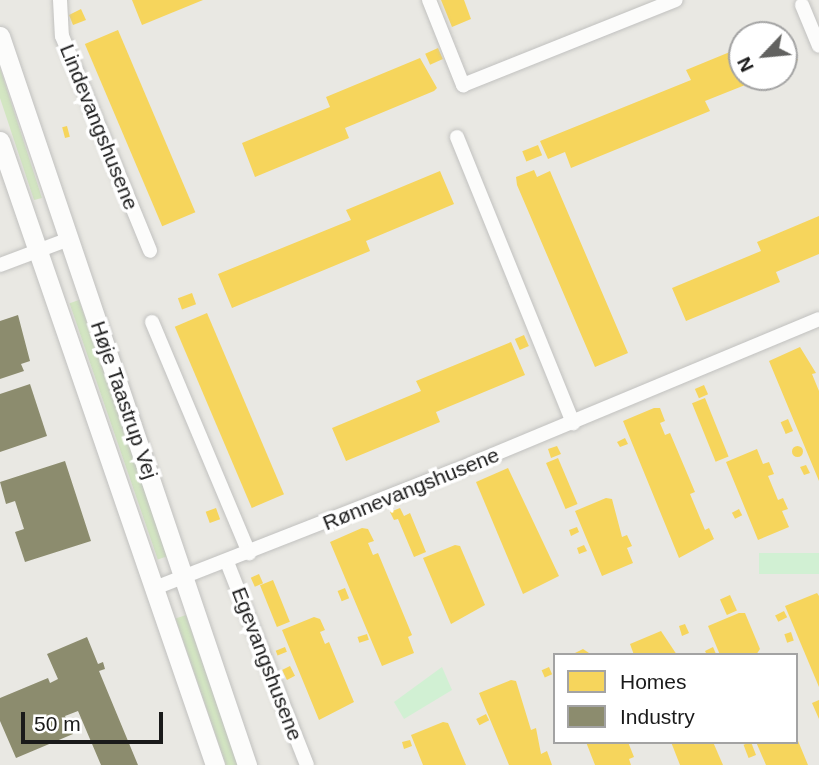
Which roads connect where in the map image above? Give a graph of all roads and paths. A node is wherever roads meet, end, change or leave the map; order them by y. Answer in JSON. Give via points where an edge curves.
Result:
{"nodes":[{"id":1,"x":61,"y":0,"type":"edge"},
{"id":2,"x":429,"y":0,"type":"edge"},
{"id":3,"x":676,"y":0,"type":"edge"},
{"id":4,"x":802,"y":5,"type":"dead end"},
{"id":5,"x":0,"y":36,"type":"edge"},
{"id":6,"x":819,"y":46,"type":"edge"},
{"id":7,"x":457,"y":136,"type":"dead end"},
{"id":8,"x":0,"y":141,"type":"edge"},
{"id":9,"x":69,"y":239,"type":"junction"},
{"id":10,"x":37,"y":251,"type":"junction"},
{"id":11,"x":150,"y":251,"type":"dead end"},
{"id":12,"x":0,"y":265,"type":"edge"},
{"id":13,"x":819,"y":319,"type":"edge"},
{"id":14,"x":152,"y":322,"type":"dead end"},
{"id":15,"x":573,"y":423,"type":"junction"},
{"id":16,"x":248,"y":553,"type":"junction"},
{"id":17,"x":227,"y":562,"type":"junction"},
{"id":18,"x":184,"y":578,"type":"junction"},
{"id":19,"x":155,"y":588,"type":"junction"},
{"id":20,"x":215,"y":765,"type":"edge"},
{"id":21,"x":247,"y":765,"type":"edge"},
{"id":22,"x":307,"y":765,"type":"edge"}],
"edges":[{"from":1,"to":11,"type":"street","name":"Lindevangshusene","via":[[62,36]]},
{"from":2,"to":3,"type":"street","via":[[463,85]]},
{"from":4,"to":6,"type":"street"},
{"from":5,"to":9,"type":"street","name":"Høje Taastrup Vej"},
{"from":7,"to":15,"type":"street"},
{"from":8,"to":10,"type":"street","name":"Høje Taastrup Vej"},
{"from":9,"to":10,"type":"street"},
{"from":9,"to":18,"type":"street","name":"Høje Taastrup Vej"},
{"from":10,"to":12,"type":"street"},
{"from":10,"to":19,"type":"street","name":"Høje Taastrup Vej"},
{"from":13,"to":15,"type":"street","name":"Rønnevangshusene"},
{"from":14,"to":16,"type":"street"},
{"from":15,"to":16,"type":"street","name":"Rønnevangshusene"},
{"from":16,"to":17,"type":"street","name":"Rønnevangshusene"},
{"from":17,"to":18,"type":"street","name":"Rønnevangshusene"},
{"from":17,"to":22,"type":"street","name":"Egevangshusene"},
{"from":18,"to":19,"type":"street","name":"Rønnevangshusene"},
{"from":18,"to":21,"type":"street","name":"Høje Taastrup Vej"},
{"from":19,"to":20,"type":"street","name":"Høje Taastrup Vej"}]}
